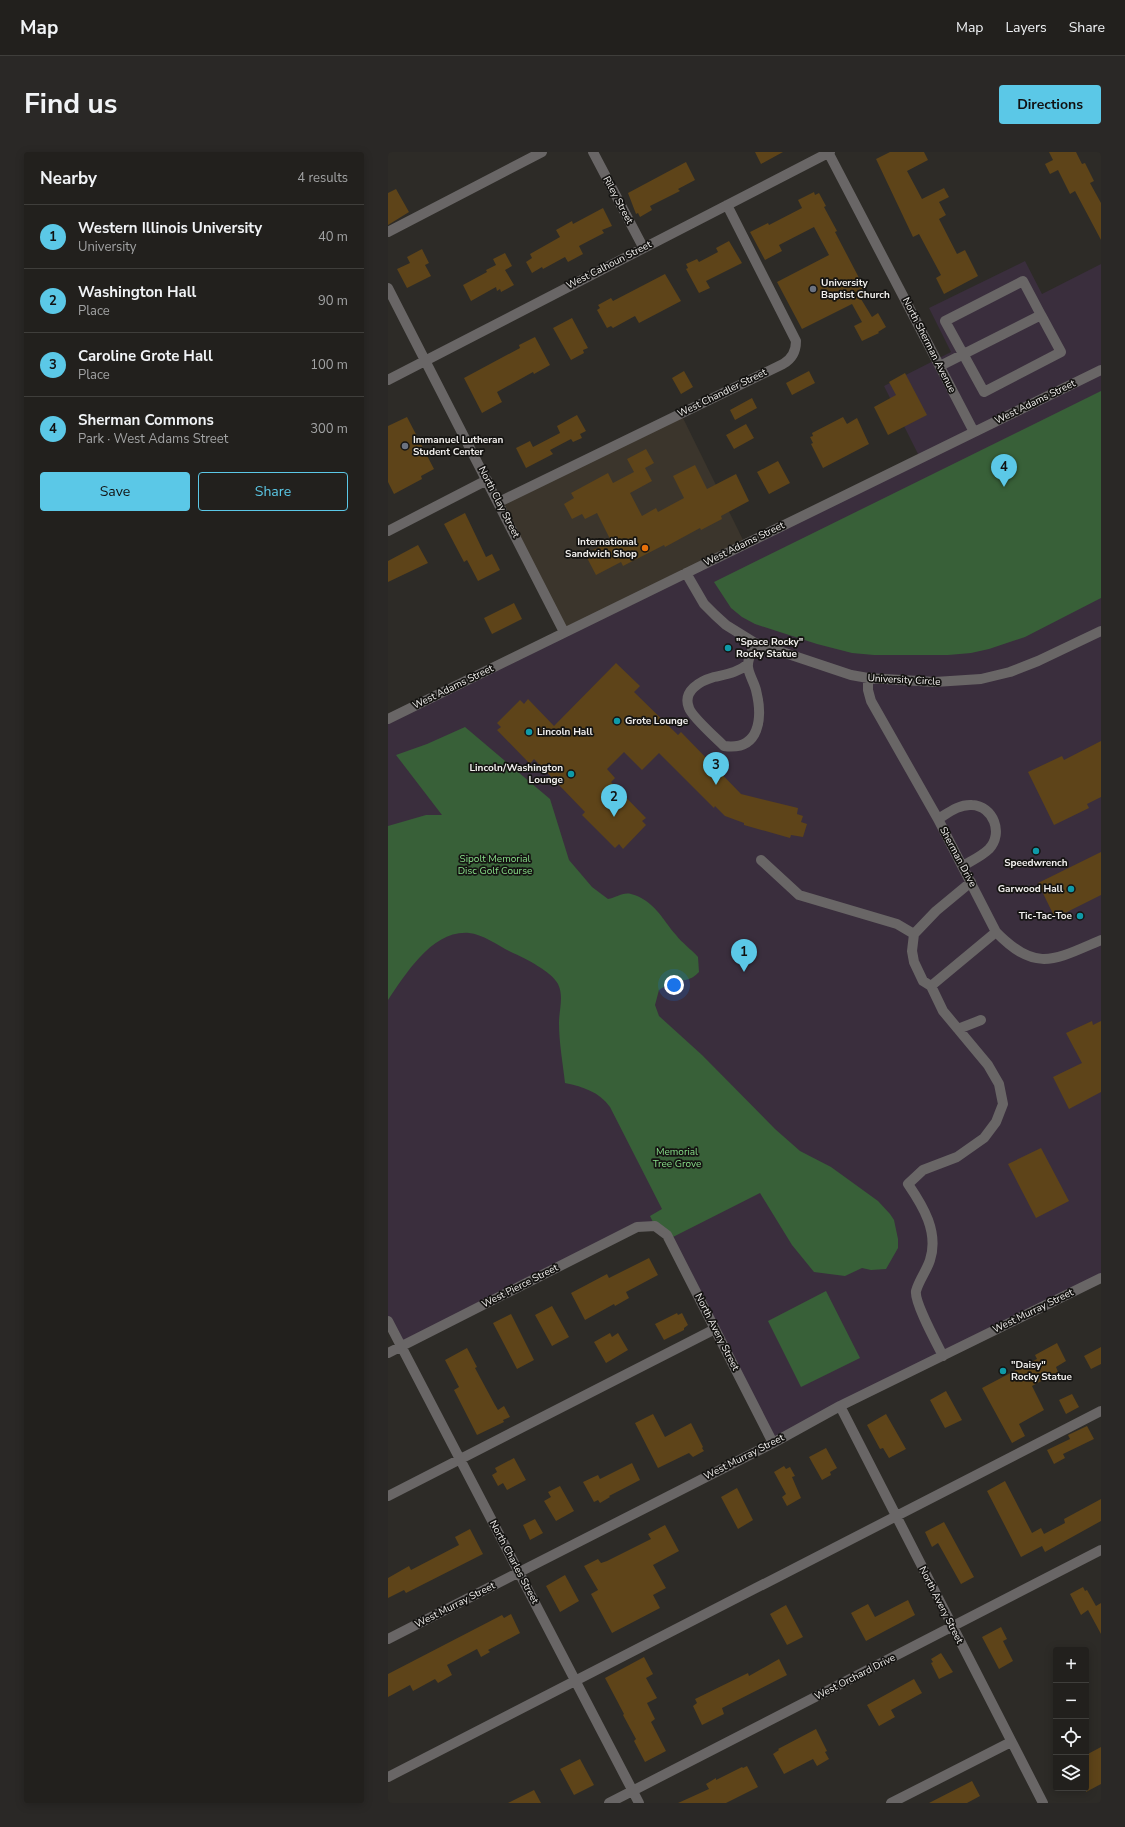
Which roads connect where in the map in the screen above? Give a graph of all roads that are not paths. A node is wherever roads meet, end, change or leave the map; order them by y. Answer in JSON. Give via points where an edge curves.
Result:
{"nodes":[{"id":1,"x":542,"y":152,"type":"edge"},
{"id":2,"x":592,"y":152,"type":"edge"},
{"id":3,"x":829,"y":152,"type":"edge"},
{"id":4,"x":727,"y":205,"type":"junction"},
{"id":5,"x":388,"y":232,"type":"edge"},
{"id":6,"x":643,"y":247,"type":"junction"},
{"id":7,"x":388,"y":288,"type":"edge"},
{"id":8,"x":1041,"y":315,"type":"junction"},
{"id":9,"x":964,"y":354,"type":"junction"},
{"id":10,"x":425,"y":361,"type":"junction"},
{"id":11,"x":940,"y":366,"type":"junction"},
{"id":12,"x":1101,"y":370,"type":"edge"},
{"id":13,"x":388,"y":380,"type":"edge"},
{"id":14,"x":974,"y":432,"type":"junction"},
{"id":15,"x":487,"y":480,"type":"junction"},
{"id":16,"x":499,"y":502,"type":"junction"},
{"id":17,"x":388,"y":532,"type":"edge"},
{"id":18,"x":686,"y":573,"type":"junction"},
{"id":19,"x":1101,"y":631,"type":"edge"},
{"id":20,"x":564,"y":632,"type":"junction"},
{"id":21,"x":755,"y":643,"type":"junction"},
{"id":22,"x":748,"y":664,"type":"junction"},
{"id":23,"x":868,"y":678,"type":"junction"},
{"id":24,"x":388,"y":719,"type":"edge"},
{"id":25,"x":938,"y":820,"type":"junction"},
{"id":26,"x":761,"y":860,"type":"dead end"},
{"id":27,"x":963,"y":866,"type":"junction"},
{"id":28,"x":971,"y":882,"type":"junction"},
{"id":29,"x":996,"y":932,"type":"junction"},
{"id":30,"x":914,"y":934,"type":"junction"},
{"id":31,"x":1101,"y":940,"type":"edge"},
{"id":32,"x":931,"y":986,"type":"junction"},
{"id":33,"x":981,"y":1020,"type":"dead end"},
{"id":34,"x":958,"y":1029,"type":"junction"},
{"id":35,"x":655,"y":1226,"type":"joint"},
{"id":36,"x":1101,"y":1278,"type":"edge"},
{"id":37,"x":388,"y":1321,"type":"edge"},
{"id":38,"x":715,"y":1329,"type":"junction"},
{"id":39,"x":401,"y":1347,"type":"junction"},
{"id":40,"x":388,"y":1354,"type":"edge"},
{"id":41,"x":943,"y":1356,"type":"junction"},
{"id":42,"x":840,"y":1406,"type":"junction"},
{"id":43,"x":1101,"y":1411,"type":"edge"},
{"id":44,"x":773,"y":1443,"type":"junction"},
{"id":45,"x":460,"y":1459,"type":"junction"},
{"id":46,"x":388,"y":1496,"type":"edge"},
{"id":47,"x":896,"y":1516,"type":"junction"},
{"id":48,"x":1101,"y":1550,"type":"edge"},
{"id":49,"x":519,"y":1572,"type":"junction"},
{"id":50,"x":952,"y":1627,"type":"junction"},
{"id":51,"x":388,"y":1639,"type":"edge"},
{"id":52,"x":576,"y":1680,"type":"junction"},
{"id":53,"x":1012,"y":1742,"type":"junction"},
{"id":54,"x":388,"y":1777,"type":"edge"},
{"id":55,"x":633,"y":1791,"type":"junction"},
{"id":56,"x":609,"y":1803,"type":"edge"},
{"id":57,"x":639,"y":1803,"type":"edge"},
{"id":58,"x":891,"y":1803,"type":"edge"},
{"id":59,"x":1043,"y":1803,"type":"edge"}],
"edges":[{"from":1,"to":5,"type":"street"},
{"from":2,"to":6,"type":"street","name":"Riley Street"},
{"from":3,"to":4,"type":"street","name":"West Calhoun Street"},
{"from":3,"to":11,"type":"street","name":"North Sherman Avenue"},
{"from":4,"to":6,"type":"street","name":"West Calhoun Street"},
{"from":4,"to":16,"type":"street","name":"West Chandler Street","via":[[796,341],[792,357],[783,364]]},
{"from":6,"to":10,"type":"street","name":"West Calhoun Street"},
{"from":7,"to":10,"type":"street","name":"North Clay Street"},
{"from":8,"to":9,"type":"street"},
{"from":8,"to":9,"type":"street","via":[[1023,281],[1016,284],[946,321]]},
{"from":8,"to":9,"type":"street","via":[[1061,352],[984,392]]},
{"from":9,"to":11,"type":"street"},
{"from":10,"to":13,"type":"street","name":"West Calhoun Street"},
{"from":10,"to":15,"type":"street","name":"North Clay Street"},
{"from":11,"to":14,"type":"street","name":"North Sherman Avenue"},
{"from":12,"to":14,"type":"street","name":"West Adams Street"},
{"from":14,"to":18,"type":"street","name":"West Adams Street"},
{"from":15,"to":16,"type":"street","name":"North Clay Street"},
{"from":15,"to":17,"type":"street"},
{"from":16,"to":20,"type":"street","name":"North Clay Street"},
{"from":18,"to":20,"type":"street","name":"West Adams Street"},
{"from":18,"to":21,"type":"street","name":"University Circle","via":[[704,604],[715,616],[726,626]]},
{"from":19,"to":23,"type":"street","name":"University Circle","via":[[1038,661],[1010,672],[981,679],[935,682]]},
{"from":20,"to":24,"type":"street","name":"West Adams Street"},
{"from":21,"to":22,"type":"street"},
{"from":21,"to":23,"type":"street","name":"University Circle"},
{"from":22,"to":22,"type":"street","via":[[740,671],[701,681],[691,689],[687,700],[689,709],[724,746],[733,748],[746,745],[755,734],[759,722],[759,703]]},
{"from":23,"to":25,"type":"street","name":"Sherman Drive","via":[[871,701]]},
{"from":25,"to":27,"type":"street","name":"Sherman Drive"},
{"from":25,"to":27,"type":"street","via":[[962,806],[971,805],[980,806],[993,817],[996,825],[994,842],[989,849]]},
{"from":26,"to":30,"type":"street","via":[[799,895],[891,922]]},
{"from":27,"to":28,"type":"street","name":"Sherman Drive"},
{"from":28,"to":29,"type":"street","name":"Sherman Drive"},
{"from":28,"to":30,"type":"street","via":[[936,911]]},
{"from":29,"to":31,"type":"street","name":"Sherman Drive","via":[[1010,947],[1038,960],[1061,956]]},
{"from":29,"to":32,"type":"street"},
{"from":30,"to":32,"type":"street","via":[[914,962],[923,981]]},
{"from":32,"to":34,"type":"street","via":[[943,1011]]},
{"from":33,"to":34,"type":"street"},
{"from":34,"to":41,"type":"street","via":[[988,1065],[999,1084],[1003,1104],[996,1122],[984,1138],[957,1158],[923,1170],[908,1184],[930,1222],[933,1239],[930,1259],[916,1292],[919,1305]]},
{"from":35,"to":38,"type":"street","name":"North Avery Street","via":[[667,1235]]},
{"from":35,"to":39,"type":"street","name":"West Pierce Street","via":[[637,1227]]},
{"from":36,"to":41,"type":"street","name":"West Murray Street"},
{"from":37,"to":39,"type":"street","name":"North Charles Street"},
{"from":38,"to":44,"type":"street","name":"North Avery Street"},
{"from":38,"to":45,"type":"street"},
{"from":39,"to":40,"type":"street","name":"West Pierce Street"},
{"from":39,"to":45,"type":"street","name":"North Charles Street"},
{"from":41,"to":42,"type":"street","name":"West Murray Street"},
{"from":42,"to":44,"type":"street","name":"West Murray Street"},
{"from":42,"to":47,"type":"street","name":"North Avery Street"},
{"from":43,"to":47,"type":"street"},
{"from":44,"to":49,"type":"street","name":"West Murray Street"},
{"from":45,"to":46,"type":"street"},
{"from":45,"to":49,"type":"street","name":"North Charles Street"},
{"from":47,"to":50,"type":"street","name":"North Avery Street"},
{"from":47,"to":52,"type":"street"},
{"from":48,"to":50,"type":"street","name":"West Orchard Drive"},
{"from":49,"to":51,"type":"street","name":"West Murray Street"},
{"from":49,"to":52,"type":"street","name":"North Charles Street"},
{"from":50,"to":53,"type":"street","name":"North Avery Street"},
{"from":50,"to":55,"type":"street","name":"West Orchard Drive"},
{"from":52,"to":54,"type":"street"},
{"from":52,"to":55,"type":"street","name":"North Charles Street"},
{"from":53,"to":58,"type":"street"},
{"from":53,"to":59,"type":"street","name":"North Avery Street"},
{"from":55,"to":56,"type":"street","name":"West Orchard Drive"},
{"from":55,"to":57,"type":"street","name":"North Charles Street"}]}
